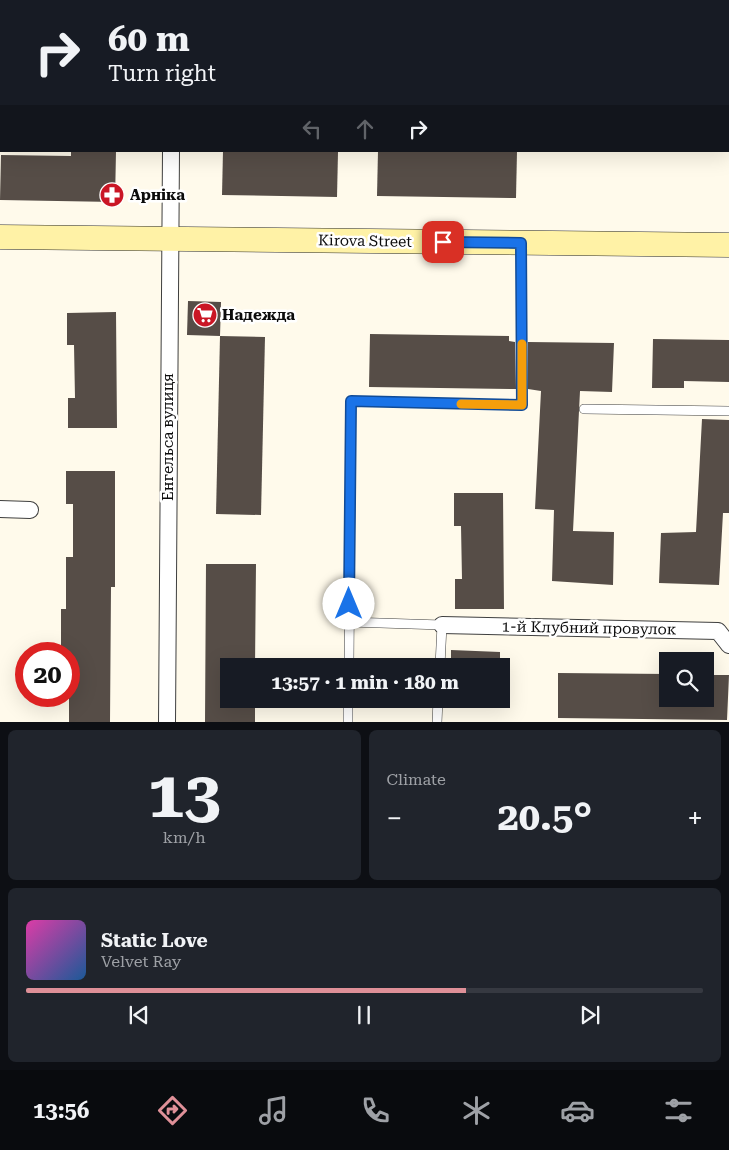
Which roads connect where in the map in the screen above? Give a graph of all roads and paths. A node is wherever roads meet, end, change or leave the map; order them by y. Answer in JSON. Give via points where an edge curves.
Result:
{"nodes":[{"id":1,"x":171,"y":152,"type":"edge"},
{"id":2,"x":0,"y":238,"type":"edge"},
{"id":3,"x":169,"y":239,"type":"junction"},
{"id":4,"x":521,"y":243,"type":"junction"},
{"id":5,"x":729,"y":245,"type":"edge"},
{"id":6,"x":584,"y":409,"type":"dead end"},
{"id":7,"x":729,"y":411,"type":"edge"},
{"id":8,"x":0,"y":509,"type":"edge"},
{"id":9,"x":30,"y":510,"type":"dead end"},
{"id":10,"x":349,"y":622,"type":"junction"},
{"id":11,"x":442,"y":625,"type":"junction"},
{"id":12,"x":729,"y":645,"type":"edge"},
{"id":13,"x":348,"y":658,"type":"edge"},
{"id":14,"x":440,"y":658,"type":"edge"},
{"id":15,"x":348,"y":708,"type":"edge"},
{"id":16,"x":438,"y":708,"type":"edge"},
{"id":17,"x":168,"y":722,"type":"edge"},
{"id":18,"x":348,"y":722,"type":"edge"},
{"id":19,"x":437,"y":722,"type":"edge"}],
"edges":[{"from":1,"to":3,"type":"street","name":"Енгельса вулиця"},
{"from":2,"to":3,"type":"street","name":"Kirova Street"},
{"from":3,"to":4,"type":"street","name":"Kirova Street"},
{"from":3,"to":17,"type":"street","name":"Енгельса вулиця"},
{"from":4,"to":5,"type":"street","name":"Kirova Street"},
{"from":4,"to":10,"type":"lane","via":[[522,405],[351,401]]},
{"from":6,"to":7,"type":"lane"},
{"from":8,"to":9,"type":"street"},
{"from":10,"to":11,"type":"lane"},
{"from":10,"to":13,"type":"lane"},
{"from":11,"to":12,"type":"street","name":"1-й Клубний провулок","via":[[718,631]]},
{"from":11,"to":14,"type":"lane"},
{"from":15,"to":18,"type":"lane"},
{"from":16,"to":19,"type":"lane"}]}
